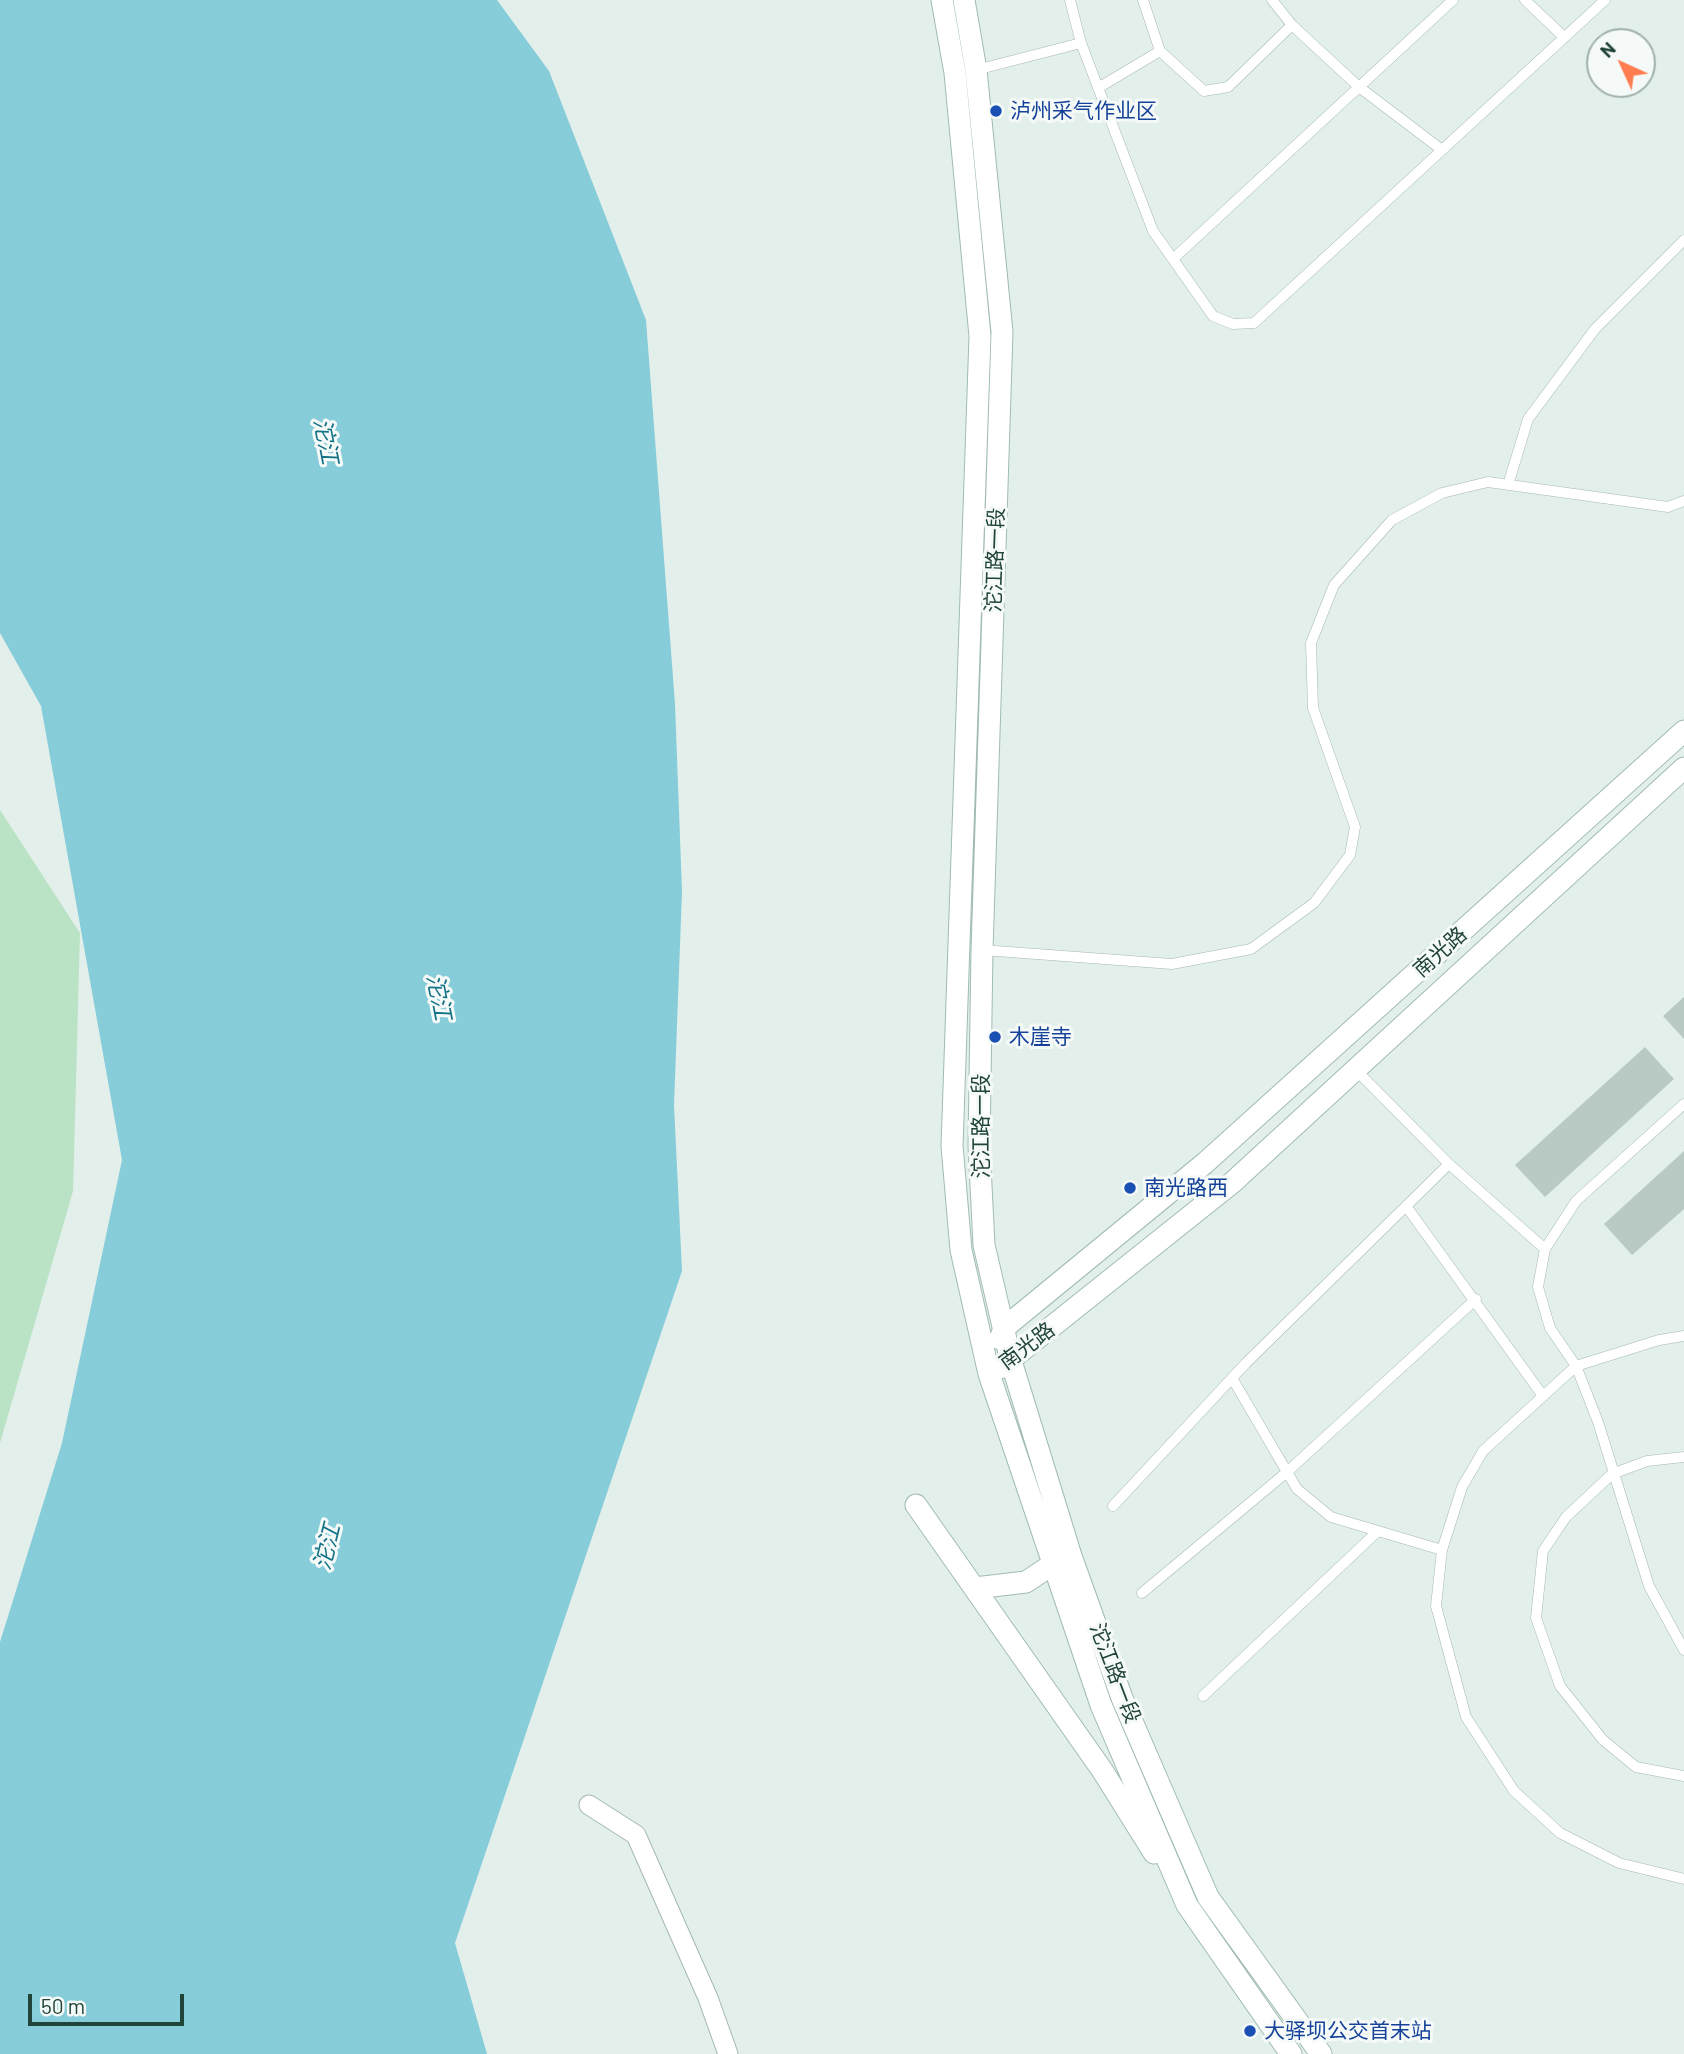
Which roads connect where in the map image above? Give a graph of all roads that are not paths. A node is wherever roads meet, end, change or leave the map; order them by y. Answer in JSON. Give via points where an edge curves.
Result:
{"nodes":[{"id":1,"x":942,"y":0,"type":"edge"},
{"id":2,"x":964,"y":0,"type":"edge"},
{"id":3,"x":1070,"y":0,"type":"edge"},
{"id":4,"x":1143,"y":0,"type":"edge"},
{"id":5,"x":1272,"y":0,"type":"edge"},
{"id":6,"x":1453,"y":0,"type":"edge"},
{"id":7,"x":1525,"y":0,"type":"edge"},
{"id":8,"x":1605,"y":0,"type":"edge"},
{"id":9,"x":1292,"y":25,"type":"junction"},
{"id":10,"x":1564,"y":37,"type":"junction"},
{"id":11,"x":1082,"y":43,"type":"junction"},
{"id":12,"x":1160,"y":51,"type":"junction"},
{"id":13,"x":976,"y":71,"type":"junction"},
{"id":14,"x":955,"y":72,"type":"junction"},
{"id":15,"x":1359,"y":87,"type":"junction"},
{"id":16,"x":1098,"y":88,"type":"junction"},
{"id":17,"x":1442,"y":150,"type":"junction"},
{"id":18,"x":1684,"y":240,"type":"edge"},
{"id":19,"x":1173,"y":259,"type":"junction"},
{"id":20,"x":1508,"y":485,"type":"junction"},
{"id":21,"x":1684,"y":500,"type":"edge"},
{"id":22,"x":1684,"y":731,"type":"edge"},
{"id":23,"x":1684,"y":768,"type":"edge"},
{"id":24,"x":958,"y":943,"type":"junction"},
{"id":25,"x":982,"y":950,"type":"junction"},
{"id":26,"x":1354,"y":1069,"type":"junction"},
{"id":27,"x":1684,"y":1104,"type":"edge"},
{"id":28,"x":1449,"y":1164,"type":"junction"},
{"id":29,"x":1406,"y":1206,"type":"junction"},
{"id":30,"x":1545,"y":1249,"type":"junction"},
{"id":31,"x":1476,"y":1299,"type":"junction"},
{"id":32,"x":1004,"y":1328,"type":"junction"},
{"id":33,"x":1684,"y":1336,"type":"edge"},
{"id":34,"x":1011,"y":1361,"type":"junction"},
{"id":35,"x":1576,"y":1366,"type":"junction"},
{"id":36,"x":989,"y":1374,"type":"junction"},
{"id":37,"x":1232,"y":1378,"type":"junction"},
{"id":38,"x":1543,"y":1396,"type":"junction"},
{"id":39,"x":1684,"y":1457,"type":"edge"},
{"id":40,"x":1287,"y":1472,"type":"junction"},
{"id":41,"x":1612,"y":1474,"type":"junction"},
{"id":42,"x":916,"y":1504,"type":"dead end"},
{"id":43,"x":1113,"y":1506,"type":"dead end"},
{"id":44,"x":1378,"y":1531,"type":"junction"},
{"id":45,"x":1442,"y":1550,"type":"junction"},
{"id":46,"x":1053,"y":1564,"type":"junction"},
{"id":47,"x":975,"y":1588,"type":"junction"},
{"id":48,"x":1142,"y":1593,"type":"dead end"},
{"id":49,"x":1684,"y":1650,"type":"edge"},
{"id":50,"x":1203,"y":1696,"type":"dead end"},
{"id":51,"x":1684,"y":1776,"type":"edge"},
{"id":52,"x":589,"y":1805,"type":"dead end"},
{"id":53,"x":1153,"y":1823,"type":"junction"},
{"id":54,"x":1684,"y":1879,"type":"edge"},
{"id":55,"x":1208,"y":1898,"type":"junction"},
{"id":56,"x":1187,"y":1905,"type":"junction"},
{"id":57,"x":728,"y":2054,"type":"edge"},
{"id":58,"x":1291,"y":2054,"type":"edge"},
{"id":59,"x":1321,"y":2054,"type":"edge"}],
"edges":[{"from":1,"to":14,"type":"street","name":"沱江路一段"},
{"from":2,"to":13,"type":"street","name":"沱江路一段"},
{"from":3,"to":11,"type":"lane"},
{"from":4,"to":12,"type":"lane"},
{"from":5,"to":9,"type":"lane"},
{"from":6,"to":15,"type":"lane"},
{"from":7,"to":10,"type":"lane"},
{"from":8,"to":10,"type":"lane"},
{"from":9,"to":12,"type":"lane","via":[[1228,87],[1204,90]]},
{"from":9,"to":15,"type":"lane"},
{"from":10,"to":17,"type":"lane"},
{"from":11,"to":13,"type":"lane"},
{"from":11,"to":16,"type":"lane"},
{"from":12,"to":16,"type":"lane"},
{"from":13,"to":14,"type":"lane"},
{"from":13,"to":25,"type":"street","name":"沱江路一段","via":[[1002,332]]},
{"from":14,"to":24,"type":"street","name":"沱江路一段","via":[[980,336]]},
{"from":15,"to":17,"type":"lane"},
{"from":15,"to":19,"type":"lane"},
{"from":16,"to":19,"type":"lane","via":[[1153,231]]},
{"from":17,"to":19,"type":"lane","via":[[1254,323],[1233,324],[1213,316]]},
{"from":18,"to":20,"type":"lane","via":[[1595,329],[1528,419]]},
{"from":20,"to":21,"type":"lane","via":[[1668,507]]},
{"from":20,"to":25,"type":"lane","via":[[1488,482],[1442,493],[1392,520],[1334,585],[1311,643],[1313,708],[1355,827],[1350,855],[1314,903],[1251,949],[1171,964]]},
{"from":22,"to":32,"type":"street","name":"南光路","via":[[1205,1163]]},
{"from":23,"to":26,"type":"street","name":"南光路"},
{"from":24,"to":25,"type":"lane"},
{"from":24,"to":36,"type":"street","name":"沱江路一段","via":[[952,1146],[961,1250]]},
{"from":25,"to":32,"type":"street","name":"沱江路一段","via":[[979,1146],[984,1245]]},
{"from":26,"to":28,"type":"lane"},
{"from":26,"to":34,"type":"street","name":"南光路","via":[[1233,1182]]},
{"from":27,"to":30,"type":"lane","via":[[1576,1201]]},
{"from":28,"to":29,"type":"lane"},
{"from":28,"to":30,"type":"lane"},
{"from":29,"to":31,"type":"lane"},
{"from":29,"to":37,"type":"lane"},
{"from":30,"to":35,"type":"lane","via":[[1538,1287],[1550,1328]]},
{"from":31,"to":38,"type":"lane"},
{"from":31,"to":40,"type":"lane"},
{"from":32,"to":34,"type":"street","name":"沱江路一段"},
{"from":32,"to":36,"type":"street","name":"南光路"},
{"from":33,"to":35,"type":"lane"},
{"from":34,"to":36,"type":"street","name":"南光路"},
{"from":34,"to":55,"type":"street","name":"沱江路一段","via":[[1071,1556],[1122,1698]]},
{"from":35,"to":38,"type":"lane"},
{"from":35,"to":41,"type":"lane"},
{"from":36,"to":46,"type":"street","name":"沱江路一段"},
{"from":37,"to":40,"type":"lane"},
{"from":37,"to":43,"type":"lane"},
{"from":38,"to":45,"type":"lane","via":[[1483,1451],[1462,1487]]},
{"from":39,"to":41,"type":"lane","via":[[1647,1461]]},
{"from":40,"to":44,"type":"lane","via":[[1297,1489],[1331,1517]]},
{"from":40,"to":48,"type":"lane"},
{"from":41,"to":49,"type":"lane","via":[[1649,1586]]},
{"from":41,"to":51,"type":"lane","via":[[1566,1517],[1543,1551],[1536,1618],[1560,1686],[1603,1740],[1636,1767]]},
{"from":42,"to":47,"type":"street"},
{"from":44,"to":45,"type":"lane"},
{"from":44,"to":50,"type":"lane"},
{"from":45,"to":54,"type":"lane","via":[[1436,1606],[1466,1717],[1514,1791],[1560,1833],[1619,1863]]},
{"from":46,"to":47,"type":"street","via":[[1026,1582]]},
{"from":46,"to":53,"type":"street","name":"沱江路一段","via":[[1101,1705]]},
{"from":47,"to":56,"type":"street","via":[[1102,1770]]},
{"from":52,"to":57,"type":"street","via":[[636,1835]]},
{"from":53,"to":55,"type":"street"},
{"from":53,"to":56,"type":"street","name":"沱江路一段"},
{"from":55,"to":59,"type":"street","name":"沱江路一段"},
{"from":56,"to":58,"type":"street","name":"沱江路一段"}]}
